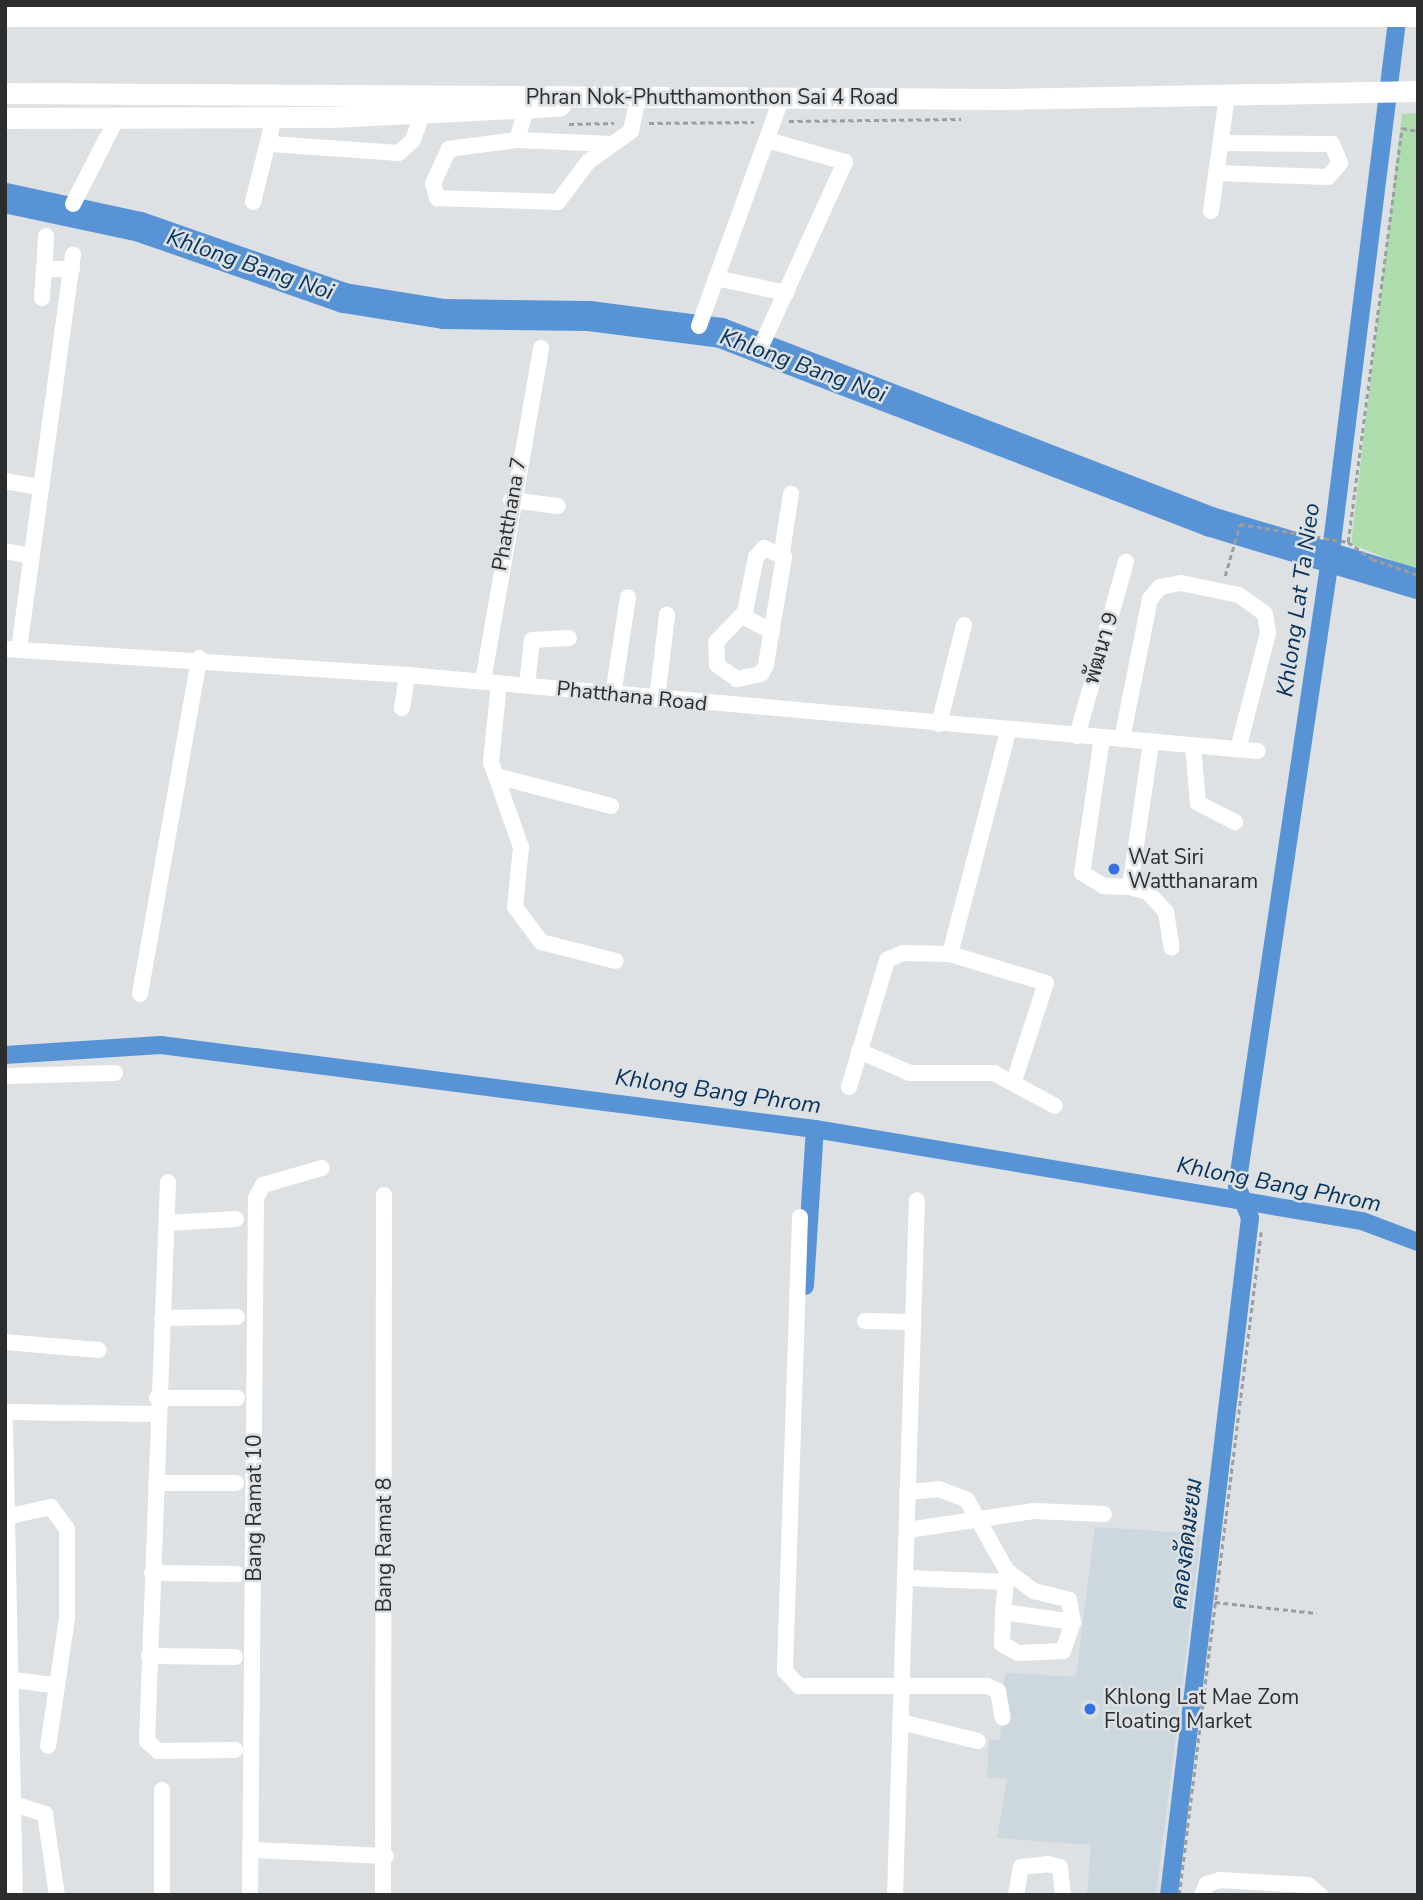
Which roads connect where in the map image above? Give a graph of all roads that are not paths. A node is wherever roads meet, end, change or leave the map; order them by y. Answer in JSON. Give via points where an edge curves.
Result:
{"nodes":[{"id":1,"x":619,"y":5,"type":"edge"},
{"id":2,"x":741,"y":12,"type":"edge"},
{"id":3,"x":5,"y":16,"type":"edge"},
{"id":4,"x":1418,"y":16,"type":"edge"},
{"id":5,"x":701,"y":18,"type":"junction"},
{"id":6,"x":1418,"y":91,"type":"edge"},
{"id":7,"x":5,"y":93,"type":"edge"},
{"id":8,"x":1227,"y":95,"type":"junction"},
{"id":9,"x":614,"y":97,"type":"junction"},
{"id":10,"x":638,"y":97,"type":"junction"},
{"id":11,"x":782,"y":97,"type":"junction"},
{"id":12,"x":525,"y":111,"type":"junction"},
{"id":13,"x":422,"y":114,"type":"junction"},
{"id":14,"x":5,"y":118,"type":"edge"},
{"id":15,"x":117,"y":118,"type":"junction"},
{"id":16,"x":274,"y":118,"type":"junction"},
{"id":17,"x":767,"y":140,"type":"junction"},
{"id":18,"x":517,"y":141,"type":"junction"},
{"id":19,"x":1221,"y":143,"type":"junction"},
{"id":20,"x":271,"y":144,"type":"junction"},
{"id":21,"x":616,"y":144,"type":"junction"},
{"id":22,"x":1216,"y":173,"type":"junction"},
{"id":23,"x":253,"y":202,"type":"dead end"},
{"id":24,"x":73,"y":204,"type":"dead end"},
{"id":25,"x":1211,"y":211,"type":"dead end"},
{"id":26,"x":46,"y":236,"type":"dead end"},
{"id":27,"x":44,"y":268,"type":"junction"},
{"id":28,"x":716,"y":278,"type":"junction"},
{"id":29,"x":786,"y":293,"type":"junction"},
{"id":30,"x":42,"y":298,"type":"dead end"},
{"id":31,"x":699,"y":326,"type":"dead end"},
{"id":32,"x":763,"y":342,"type":"dead end"},
{"id":33,"x":541,"y":348,"type":"dead end"},
{"id":34,"x":5,"y":481,"type":"edge"},
{"id":35,"x":39,"y":487,"type":"junction"},
{"id":36,"x":791,"y":494,"type":"dead end"},
{"id":37,"x":511,"y":500,"type":"junction"},
{"id":38,"x":558,"y":506,"type":"dead end"},
{"id":39,"x":5,"y":551,"type":"edge"},
{"id":40,"x":782,"y":552,"type":"junction"},
{"id":41,"x":31,"y":556,"type":"junction"},
{"id":42,"x":1126,"y":562,"type":"dead end"},
{"id":43,"x":628,"y":597,"type":"dead end"},
{"id":44,"x":667,"y":615,"type":"dead end"},
{"id":45,"x":742,"y":616,"type":"junction"},
{"id":46,"x":964,"y":625,"type":"dead end"},
{"id":47,"x":772,"y":631,"type":"junction"},
{"id":48,"x":569,"y":638,"type":"dead end"},
{"id":49,"x":12,"y":649,"type":"edge"},
{"id":50,"x":199,"y":658,"type":"junction"},
{"id":51,"x":407,"y":674,"type":"junction"},
{"id":52,"x":737,"y":679,"type":"junction"},
{"id":53,"x":491,"y":682,"type":"junction"},
{"id":54,"x":527,"y":685,"type":"junction"},
{"id":55,"x":613,"y":695,"type":"junction"},
{"id":56,"x":657,"y":699,"type":"junction"},
{"id":57,"x":732,"y":705,"type":"junction"},
{"id":58,"x":402,"y":708,"type":"dead end"},
{"id":59,"x":939,"y":724,"type":"junction"},
{"id":60,"x":1007,"y":732,"type":"junction"},
{"id":61,"x":1077,"y":736,"type":"junction"},
{"id":62,"x":1102,"y":737,"type":"junction"},
{"id":63,"x":1122,"y":739,"type":"junction"},
{"id":64,"x":1151,"y":743,"type":"junction"},
{"id":65,"x":1193,"y":746,"type":"junction"},
{"id":66,"x":1238,"y":749,"type":"junction"},
{"id":67,"x":1258,"y":751,"type":"dead end"},
{"id":68,"x":496,"y":776,"type":"junction"},
{"id":69,"x":611,"y":806,"type":"dead end"},
{"id":70,"x":1235,"y":822,"type":"dead end"},
{"id":71,"x":1130,"y":887,"type":"junction"},
{"id":72,"x":1172,"y":948,"type":"dead end"},
{"id":73,"x":950,"y":954,"type":"junction"},
{"id":74,"x":616,"y":961,"type":"dead end"},
{"id":75,"x":140,"y":994,"type":"dead end"},
{"id":76,"x":859,"y":1051,"type":"junction"},
{"id":77,"x":115,"y":1073,"type":"dead end"},
{"id":78,"x":5,"y":1076,"type":"edge"},
{"id":79,"x":1014,"y":1081,"type":"junction"},
{"id":80,"x":849,"y":1087,"type":"dead end"},
{"id":81,"x":1055,"y":1106,"type":"dead end"},
{"id":82,"x":323,"y":1168,"type":"dead end"},
{"id":83,"x":168,"y":1182,"type":"dead end"},
{"id":84,"x":384,"y":1195,"type":"dead end"},
{"id":85,"x":917,"y":1200,"type":"dead end"},
{"id":86,"x":800,"y":1217,"type":"dead end"},
{"id":87,"x":236,"y":1219,"type":"dead end"},
{"id":88,"x":167,"y":1223,"type":"junction"},
{"id":89,"x":237,"y":1317,"type":"dead end"},
{"id":90,"x":162,"y":1318,"type":"junction"},
{"id":91,"x":865,"y":1321,"type":"dead end"},
{"id":92,"x":909,"y":1322,"type":"junction"},
{"id":93,"x":5,"y":1342,"type":"edge"},
{"id":94,"x":99,"y":1350,"type":"dead end"},
{"id":95,"x":237,"y":1398,"type":"dead end"},
{"id":96,"x":157,"y":1406,"type":"junction"},
{"id":97,"x":5,"y":1412,"type":"edge"},
{"id":98,"x":5,"y":1423,"type":"edge"},
{"id":99,"x":156,"y":1483,"type":"junction"},
{"id":100,"x":236,"y":1483,"type":"dead end"},
{"id":101,"x":908,"y":1492,"type":"junction"},
{"id":102,"x":1104,"y":1514,"type":"dead end"},
{"id":103,"x":10,"y":1516,"type":"junction"},
{"id":104,"x":979,"y":1523,"type":"junction"},
{"id":105,"x":908,"y":1530,"type":"junction"},
{"id":106,"x":152,"y":1573,"type":"junction"},
{"id":107,"x":237,"y":1574,"type":"dead end"},
{"id":108,"x":1007,"y":1576,"type":"junction"},
{"id":109,"x":907,"y":1578,"type":"junction"},
{"id":110,"x":1003,"y":1612,"type":"junction"},
{"id":111,"x":1073,"y":1622,"type":"junction"},
{"id":112,"x":149,"y":1656,"type":"junction"},
{"id":113,"x":234,"y":1657,"type":"dead end"},
{"id":114,"x":7,"y":1679,"type":"edge"},
{"id":115,"x":903,"y":1684,"type":"junction"},
{"id":116,"x":54,"y":1685,"type":"junction"},
{"id":117,"x":1003,"y":1718,"type":"dead end"},
{"id":118,"x":905,"y":1723,"type":"junction"},
{"id":119,"x":978,"y":1741,"type":"dead end"},
{"id":120,"x":48,"y":1746,"type":"dead end"},
{"id":121,"x":234,"y":1750,"type":"dead end"},
{"id":122,"x":162,"y":1790,"type":"dead end"},
{"id":123,"x":11,"y":1803,"type":"junction"},
{"id":124,"x":252,"y":1850,"type":"junction"},
{"id":125,"x":386,"y":1856,"type":"junction"},
{"id":126,"x":1248,"y":1888,"type":"edge"},
{"id":127,"x":1283,"y":1889,"type":"edge"},
{"id":128,"x":15,"y":1895,"type":"edge"},
{"id":129,"x":57,"y":1895,"type":"edge"},
{"id":130,"x":162,"y":1895,"type":"edge"},
{"id":131,"x":250,"y":1895,"type":"edge"},
{"id":132,"x":383,"y":1895,"type":"edge"},
{"id":133,"x":895,"y":1895,"type":"edge"},
{"id":134,"x":1016,"y":1895,"type":"edge"},
{"id":135,"x":1063,"y":1895,"type":"edge"},
{"id":136,"x":1202,"y":1895,"type":"edge"},
{"id":137,"x":1320,"y":1895,"type":"edge"}],
"edges":[{"from":1,"to":5,"type":"main road"},
{"from":2,"to":4,"type":"main road"},
{"from":2,"to":5,"type":"main road"},
{"from":3,"to":5,"type":"main road"},
{"from":6,"to":8,"type":"main road","name":"Phran Nok-Phutthamonthon Sai 4 Road"},
{"from":7,"to":9,"type":"main road","name":"Phran Nok-Phutthamonthon Sai 4 Road"},
{"from":8,"to":11,"type":"main road","name":"Phran Nok-Phutthamonthon Sai 4 Road"},
{"from":8,"to":19,"type":"street"},
{"from":9,"to":10,"type":"main road","name":"Phran Nok-Phutthamonthon Sai 4 Road"},
{"from":9,"to":12,"type":"main road"},
{"from":10,"to":11,"type":"main road","name":"Phran Nok-Phutthamonthon Sai 4 Road"},
{"from":10,"to":21,"type":"street","via":[[633,123]]},
{"from":11,"to":17,"type":"street"},
{"from":12,"to":13,"type":"main road"},
{"from":12,"to":18,"type":"street"},
{"from":13,"to":16,"type":"main road"},
{"from":13,"to":20,"type":"street","via":[[413,140],[399,153]]},
{"from":14,"to":15,"type":"main road"},
{"from":15,"to":16,"type":"main road"},
{"from":15,"to":24,"type":"street"},
{"from":16,"to":20,"type":"street"},
{"from":17,"to":28,"type":"street"},
{"from":17,"to":29,"type":"street","via":[[845,162]]},
{"from":18,"to":21,"type":"street"},
{"from":18,"to":21,"type":"street","via":[[449,149],[432,192],[437,198],[558,202],[588,162]]},
{"from":19,"to":22,"type":"street"},
{"from":19,"to":22,"type":"street","via":[[1332,144],[1340,163],[1328,177]]},
{"from":20,"to":23,"type":"street"},
{"from":22,"to":25,"type":"street"},
{"from":26,"to":27,"type":"street"},
{"from":27,"to":30,"type":"street"},
{"from":27,"to":35,"type":"street","via":[[73,262]]},
{"from":28,"to":29,"type":"street"},
{"from":28,"to":31,"type":"street"},
{"from":29,"to":32,"type":"street"},
{"from":33,"to":37,"type":"street","name":"Phatthana 7"},
{"from":34,"to":35,"type":"street"},
{"from":35,"to":41,"type":"street"},
{"from":36,"to":40,"type":"street"},
{"from":37,"to":38,"type":"street"},
{"from":37,"to":53,"type":"street","name":"Phatthana 7"},
{"from":39,"to":41,"type":"street"},
{"from":40,"to":45,"type":"street","via":[[764,548],[756,557]]},
{"from":40,"to":47,"type":"street"},
{"from":41,"to":49,"type":"street"},
{"from":42,"to":61,"type":"street","name":"พัฒนา 9"},
{"from":43,"to":55,"type":"street"},
{"from":44,"to":56,"type":"street"},
{"from":45,"to":47,"type":"street"},
{"from":45,"to":52,"type":"street","via":[[721,634],[715,651],[720,672]]},
{"from":46,"to":59,"type":"street"},
{"from":47,"to":52,"type":"street","via":[[761,674]]},
{"from":48,"to":54,"type":"street","via":[[531,640]]},
{"from":49,"to":50,"type":"street","name":"Phatthana Road"},
{"from":50,"to":51,"type":"street","name":"Phatthana Road"},
{"from":50,"to":75,"type":"street"},
{"from":51,"to":53,"type":"street","name":"Phatthana Road"},
{"from":51,"to":58,"type":"street"},
{"from":52,"to":57,"type":"street"},
{"from":53,"to":54,"type":"street","name":"Phatthana Road"},
{"from":53,"to":68,"type":"street","name":"Phatthana 7"},
{"from":54,"to":55,"type":"street","name":"Phatthana Road"},
{"from":55,"to":56,"type":"street","name":"Phatthana Road"},
{"from":56,"to":57,"type":"street","name":"Phatthana Road"},
{"from":57,"to":59,"type":"street","name":"Phatthana Road"},
{"from":59,"to":60,"type":"street","name":"Phatthana Road"},
{"from":60,"to":61,"type":"street","name":"Phatthana Road"},
{"from":60,"to":73,"type":"street"},
{"from":61,"to":62,"type":"street","name":"Phatthana Road"},
{"from":62,"to":63,"type":"street","name":"Phatthana Road"},
{"from":62,"to":71,"type":"street","via":[[1082,873],[1093,885]]},
{"from":63,"to":64,"type":"street","name":"Phatthana Road"},
{"from":63,"to":66,"type":"street","via":[[1153,593],[1181,583],[1256,604],[1267,622]]},
{"from":64,"to":65,"type":"street","name":"Phatthana Road"},
{"from":64,"to":71,"type":"street"},
{"from":65,"to":66,"type":"street","name":"Phatthana Road"},
{"from":65,"to":70,"type":"street","via":[[1198,803]]},
{"from":66,"to":67,"type":"street","name":"Phatthana Road"},
{"from":68,"to":69,"type":"street"},
{"from":68,"to":74,"type":"street","name":"Phatthana 7","via":[[521,847],[519,915],[541,942]]},
{"from":71,"to":72,"type":"street","via":[[1148,892],[1166,912]]},
{"from":73,"to":76,"type":"street","via":[[903,953],[887,960]]},
{"from":73,"to":79,"type":"street","via":[[1046,983]]},
{"from":76,"to":79,"type":"street","via":[[910,1073],[987,1072]]},
{"from":76,"to":80,"type":"street"},
{"from":77,"to":78,"type":"street"},
{"from":79,"to":81,"type":"street"},
{"from":82,"to":124,"type":"street","name":"Bang Ramat 10","via":[[263,1185],[257,1198]]},
{"from":83,"to":88,"type":"street"},
{"from":84,"to":125,"type":"street","name":"Bang Ramat 8"},
{"from":85,"to":92,"type":"street"},
{"from":86,"to":115,"type":"street","via":[[785,1671],[799,1686]]},
{"from":87,"to":88,"type":"street"},
{"from":88,"to":90,"type":"street"},
{"from":89,"to":90,"type":"street"},
{"from":90,"to":96,"type":"street"},
{"from":91,"to":92,"type":"street"},
{"from":92,"to":101,"type":"street"},
{"from":93,"to":94,"type":"street"},
{"from":95,"to":96,"type":"street"},
{"from":96,"to":97,"type":"street"},
{"from":96,"to":99,"type":"street"},
{"from":98,"to":103,"type":"street"},
{"from":99,"to":100,"type":"street"},
{"from":99,"to":106,"type":"street"},
{"from":101,"to":104,"type":"street","via":[[955,1492]]},
{"from":101,"to":105,"type":"street"},
{"from":102,"to":104,"type":"street","via":[[1034,1511]]},
{"from":103,"to":114,"type":"street"},
{"from":103,"to":116,"type":"street","via":[[44,1507],[64,1517],[67,1618]]},
{"from":104,"to":105,"type":"street"},
{"from":104,"to":108,"type":"street"},
{"from":105,"to":109,"type":"street"},
{"from":106,"to":107,"type":"street"},
{"from":106,"to":112,"type":"street"},
{"from":108,"to":109,"type":"street"},
{"from":108,"to":110,"type":"street"},
{"from":108,"to":111,"type":"street","via":[[1034,1591],[1069,1600]]},
{"from":109,"to":115,"type":"street"},
{"from":110,"to":111,"type":"street"},
{"from":110,"to":111,"type":"street","via":[[1002,1644],[1018,1653],[1063,1651]]},
{"from":112,"to":113,"type":"street"},
{"from":112,"to":121,"type":"street","via":[[149,1746]]},
{"from":114,"to":116,"type":"street"},
{"from":114,"to":123,"type":"street"},
{"from":115,"to":117,"type":"street","via":[[987,1686],[998,1691]]},
{"from":115,"to":118,"type":"street"},
{"from":116,"to":120,"type":"street"},
{"from":118,"to":119,"type":"street"},
{"from":118,"to":133,"type":"street"},
{"from":122,"to":130,"type":"street"},
{"from":123,"to":128,"type":"street"},
{"from":123,"to":129,"type":"street","via":[[45,1814]]},
{"from":124,"to":125,"type":"street"},
{"from":124,"to":131,"type":"street","name":"Bang Ramat 10"},
{"from":125,"to":132,"type":"street","name":"Bang Ramat 8"},
{"from":126,"to":127,"type":"street"},
{"from":126,"to":136,"type":"street","via":[[1220,1880],[1207,1884]]},
{"from":127,"to":137,"type":"street","via":[[1308,1885]]},
{"from":134,"to":135,"type":"street","via":[[1021,1867],[1048,1864],[1060,1867]]}]}
